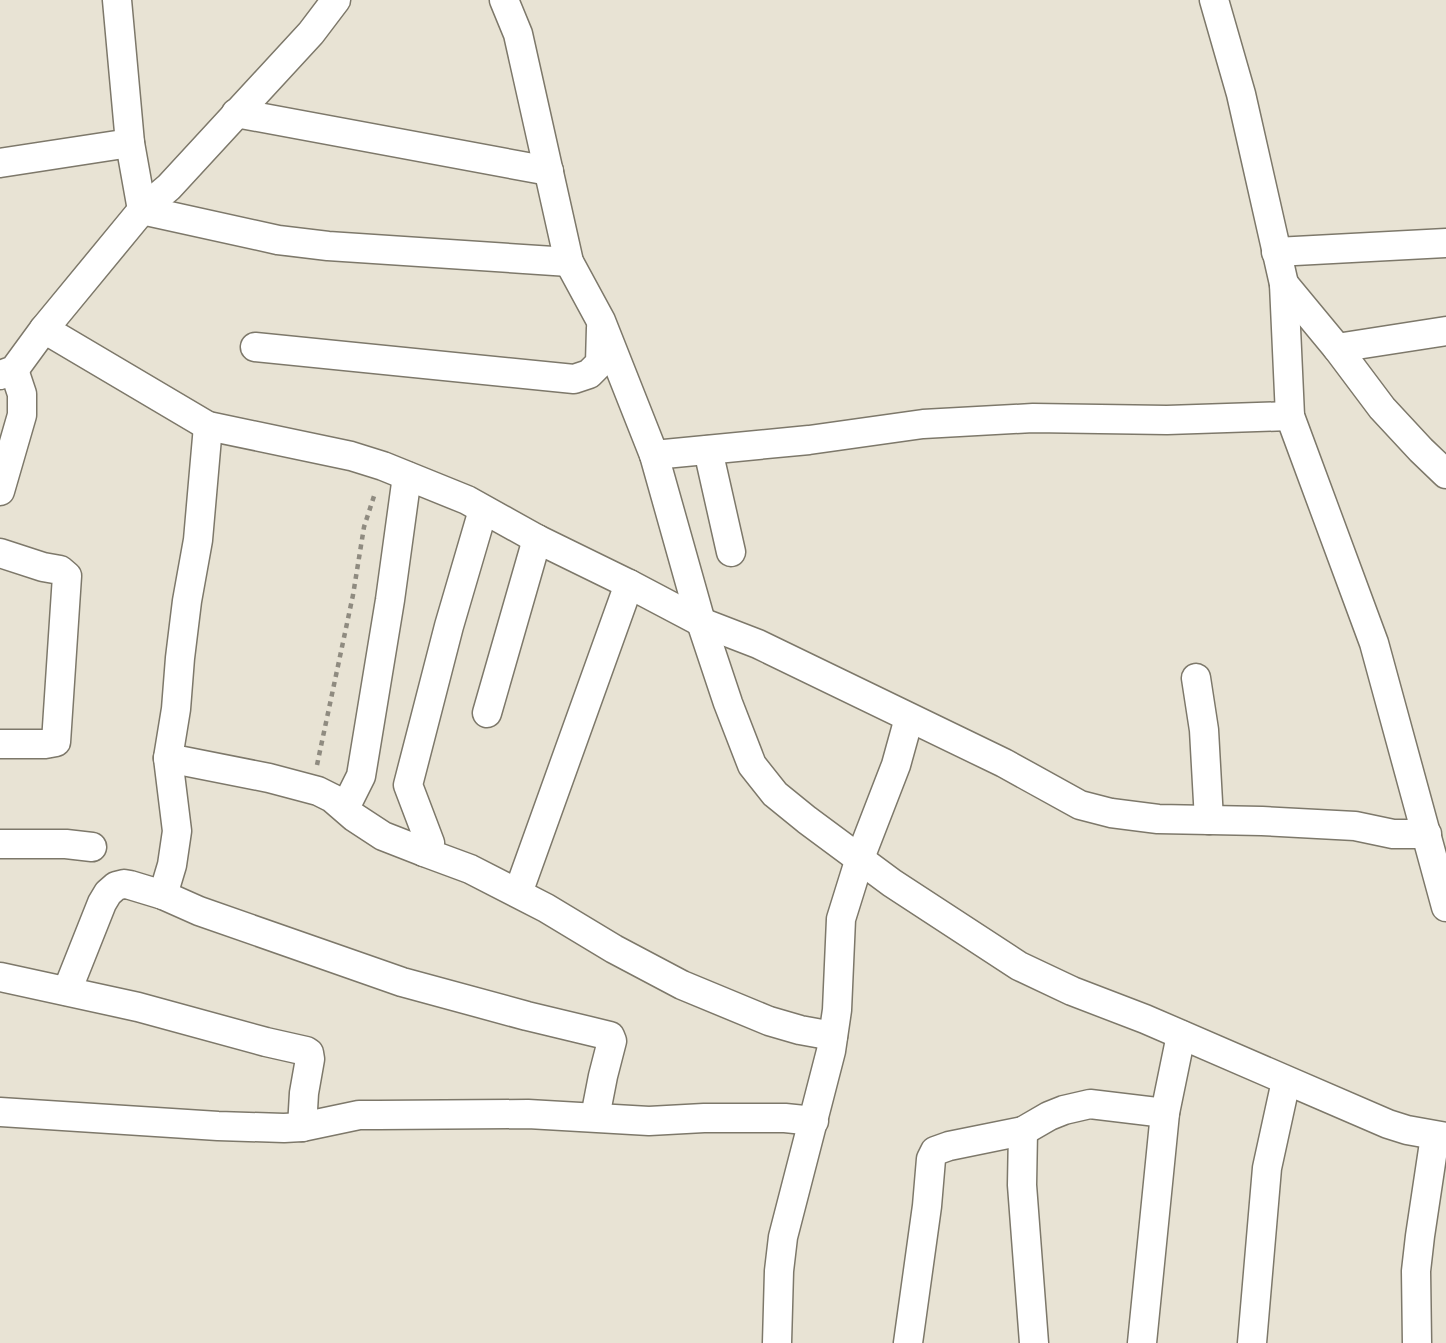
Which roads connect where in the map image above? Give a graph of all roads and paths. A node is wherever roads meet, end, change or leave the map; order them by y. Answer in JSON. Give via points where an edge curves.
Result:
{"nodes":[{"id":1,"x":117,"y":0,"type":"edge"},
{"id":2,"x":336,"y":0,"type":"edge"},
{"id":3,"x":504,"y":0,"type":"edge"},
{"id":4,"x":1214,"y":0,"type":"edge"},
{"id":5,"x":236,"y":113,"type":"junction"},
{"id":6,"x":130,"y":143,"type":"junction"},
{"id":7,"x":0,"y":163,"type":"edge"},
{"id":8,"x":549,"y":171,"type":"junction"},
{"id":9,"x":142,"y":210,"type":"junction"},
{"id":10,"x":1446,"y":243,"type":"edge"},
{"id":11,"x":1276,"y":252,"type":"junction"},
{"id":12,"x":569,"y":262,"type":"junction"},
{"id":13,"x":1284,"y":284,"type":"junction"},
{"id":14,"x":601,"y":321,"type":"junction"},
{"id":15,"x":44,"y":329,"type":"junction"},
{"id":16,"x":1446,"y":331,"type":"edge"},
{"id":17,"x":255,"y":348,"type":"dead end"},
{"id":18,"x":1337,"y":348,"type":"junction"},
{"id":19,"x":7,"y":372,"type":"edge"},
{"id":20,"x":1290,"y":416,"type":"junction"},
{"id":21,"x":208,"y":426,"type":"junction"},
{"id":22,"x":708,"y":450,"type":"junction"},
{"id":23,"x":654,"y":454,"type":"junction"},
{"id":24,"x":395,"y":471,"type":"junction"},
{"id":25,"x":1446,"y":474,"type":"edge"},
{"id":26,"x":0,"y":491,"type":"edge"},
{"id":27,"x":483,"y":510,"type":"junction"},
{"id":28,"x":537,"y":539,"type":"junction"},
{"id":29,"x":731,"y":552,"type":"dead end"},
{"id":30,"x":0,"y":553,"type":"edge"},
{"id":31,"x":629,"y":584,"type":"junction"},
{"id":32,"x":701,"y":622,"type":"junction"},
{"id":33,"x":1196,"y":678,"type":"dead end"},
{"id":34,"x":487,"y":713,"type":"dead end"},
{"id":35,"x":909,"y":718,"type":"junction"},
{"id":36,"x":0,"y":744,"type":"edge"},
{"id":37,"x":167,"y":758,"type":"junction"},
{"id":38,"x":312,"y":789,"type":"junction"},
{"id":39,"x":345,"y":808,"type":"junction"},
{"id":40,"x":1209,"y":821,"type":"junction"},
{"id":41,"x":1427,"y":834,"type":"junction"},
{"id":42,"x":0,"y":844,"type":"edge"},
{"id":43,"x":92,"y":847,"type":"dead end"},
{"id":44,"x":424,"y":852,"type":"junction"},
{"id":45,"x":860,"y":858,"type":"junction"},
{"id":46,"x":518,"y":893,"type":"junction"},
{"id":47,"x":163,"y":895,"type":"junction"},
{"id":48,"x":1446,"y":907,"type":"edge"},
{"id":49,"x":0,"y":977,"type":"edge"},
{"id":50,"x":67,"y":991,"type":"junction"},
{"id":51,"x":1181,"y":1035,"type":"junction"},
{"id":52,"x":833,"y":1036,"type":"junction"},
{"id":53,"x":1286,"y":1080,"type":"junction"},
{"id":54,"x":0,"y":1112,"type":"edge"},
{"id":55,"x":1165,"y":1113,"type":"junction"},
{"id":56,"x":595,"y":1117,"type":"junction"},
{"id":57,"x":814,"y":1121,"type":"junction"},
{"id":58,"x":302,"y":1127,"type":"junction"},
{"id":59,"x":1023,"y":1131,"type":"junction"},
{"id":60,"x":1441,"y":1136,"type":"edge"},
{"id":61,"x":777,"y":1343,"type":"edge"},
{"id":62,"x":908,"y":1343,"type":"edge"},
{"id":63,"x":1034,"y":1343,"type":"edge"},
{"id":64,"x":1142,"y":1343,"type":"edge"},
{"id":65,"x":1252,"y":1343,"type":"edge"},
{"id":66,"x":1417,"y":1343,"type":"edge"}],
"edges":[{"from":1,"to":6,"type":"street"},
{"from":2,"to":5,"type":"street"},
{"from":3,"to":8,"type":"street","via":[[519,34]]},
{"from":4,"to":11,"type":"street","via":[[1241,94]]},
{"from":5,"to":8,"type":"street"},
{"from":5,"to":9,"type":"street"},
{"from":6,"to":7,"type":"street"},
{"from":6,"to":9,"type":"street"},
{"from":8,"to":12,"type":"street"},
{"from":9,"to":12,"type":"street","via":[[278,240]]},
{"from":9,"to":15,"type":"street"},
{"from":10,"to":11,"type":"street"},
{"from":11,"to":13,"type":"street"},
{"from":12,"to":14,"type":"street"},
{"from":13,"to":18,"type":"street"},
{"from":13,"to":20,"type":"street"},
{"from":14,"to":17,"type":"street","via":[[600,363],[589,374],[574,379]]},
{"from":14,"to":23,"type":"street"},
{"from":15,"to":19,"type":"street"},
{"from":15,"to":21,"type":"street"},
{"from":16,"to":18,"type":"street"},
{"from":18,"to":25,"type":"street","via":[[1382,408]]},
{"from":19,"to":26,"type":"street","via":[[22,394],[22,415]]},
{"from":20,"to":22,"type":"street","via":[[1033,418],[923,424]]},
{"from":20,"to":41,"type":"street","via":[[1374,643]]},
{"from":21,"to":24,"type":"street","via":[[351,456]]},
{"from":21,"to":37,"type":"street","via":[[198,540]]},
{"from":22,"to":23,"type":"street"},
{"from":22,"to":29,"type":"street"},
{"from":23,"to":32,"type":"street"},
{"from":24,"to":27,"type":"street"},
{"from":24,"to":38,"type":"path","via":[[364,527]]},
{"from":24,"to":39,"type":"street","via":[[390,600],[360,776]]},
{"from":27,"to":28,"type":"street"},
{"from":27,"to":44,"type":"street","via":[[408,785],[430,843]]},
{"from":28,"to":31,"type":"street"},
{"from":28,"to":34,"type":"street"},
{"from":30,"to":36,"type":"street","via":[[67,576],[57,740],[51,744]]},
{"from":31,"to":32,"type":"street"},
{"from":31,"to":46,"type":"street"},
{"from":32,"to":35,"type":"street","via":[[758,644]]},
{"from":32,"to":45,"type":"street","via":[[752,765],[775,794]]},
{"from":33,"to":40,"type":"street","via":[[1205,730]]},
{"from":35,"to":40,"type":"street","via":[[1080,805],[1138,817]]},
{"from":35,"to":45,"type":"street"},
{"from":37,"to":38,"type":"street"},
{"from":37,"to":47,"type":"street","via":[[177,831]]},
{"from":38,"to":39,"type":"street"},
{"from":39,"to":44,"type":"street","via":[[383,836]]},
{"from":40,"to":41,"type":"street","via":[[1355,826],[1393,834]]},
{"from":41,"to":48,"type":"street"},
{"from":42,"to":43,"type":"street"},
{"from":44,"to":46,"type":"street"},
{"from":45,"to":51,"type":"street","via":[[1018,966]]},
{"from":45,"to":52,"type":"street","via":[[841,919]]},
{"from":46,"to":52,"type":"street","via":[[682,985],[781,1025]]},
{"from":47,"to":50,"type":"street","via":[[124,884],[108,893]]},
{"from":47,"to":56,"type":"street","via":[[402,982],[610,1036]]},
{"from":49,"to":50,"type":"street"},
{"from":50,"to":58,"type":"street","via":[[306,1051],[310,1059]]},
{"from":51,"to":53,"type":"street"},
{"from":51,"to":55,"type":"street"},
{"from":52,"to":57,"type":"street"},
{"from":53,"to":60,"type":"street","via":[[1388,1124]]},
{"from":53,"to":65,"type":"street","via":[[1267,1168]]},
{"from":54,"to":58,"type":"street"},
{"from":55,"to":59,"type":"street","via":[[1090,1104],[1056,1113]]},
{"from":55,"to":64,"type":"street"},
{"from":56,"to":57,"type":"street"},
{"from":56,"to":58,"type":"street","via":[[359,1115]]},
{"from":57,"to":61,"type":"street","via":[[783,1237]]},
{"from":59,"to":62,"type":"street","via":[[949,1146],[933,1154]]},
{"from":59,"to":63,"type":"street","via":[[1022,1185]]},
{"from":60,"to":66,"type":"street","via":[[1420,1236]]}]}
